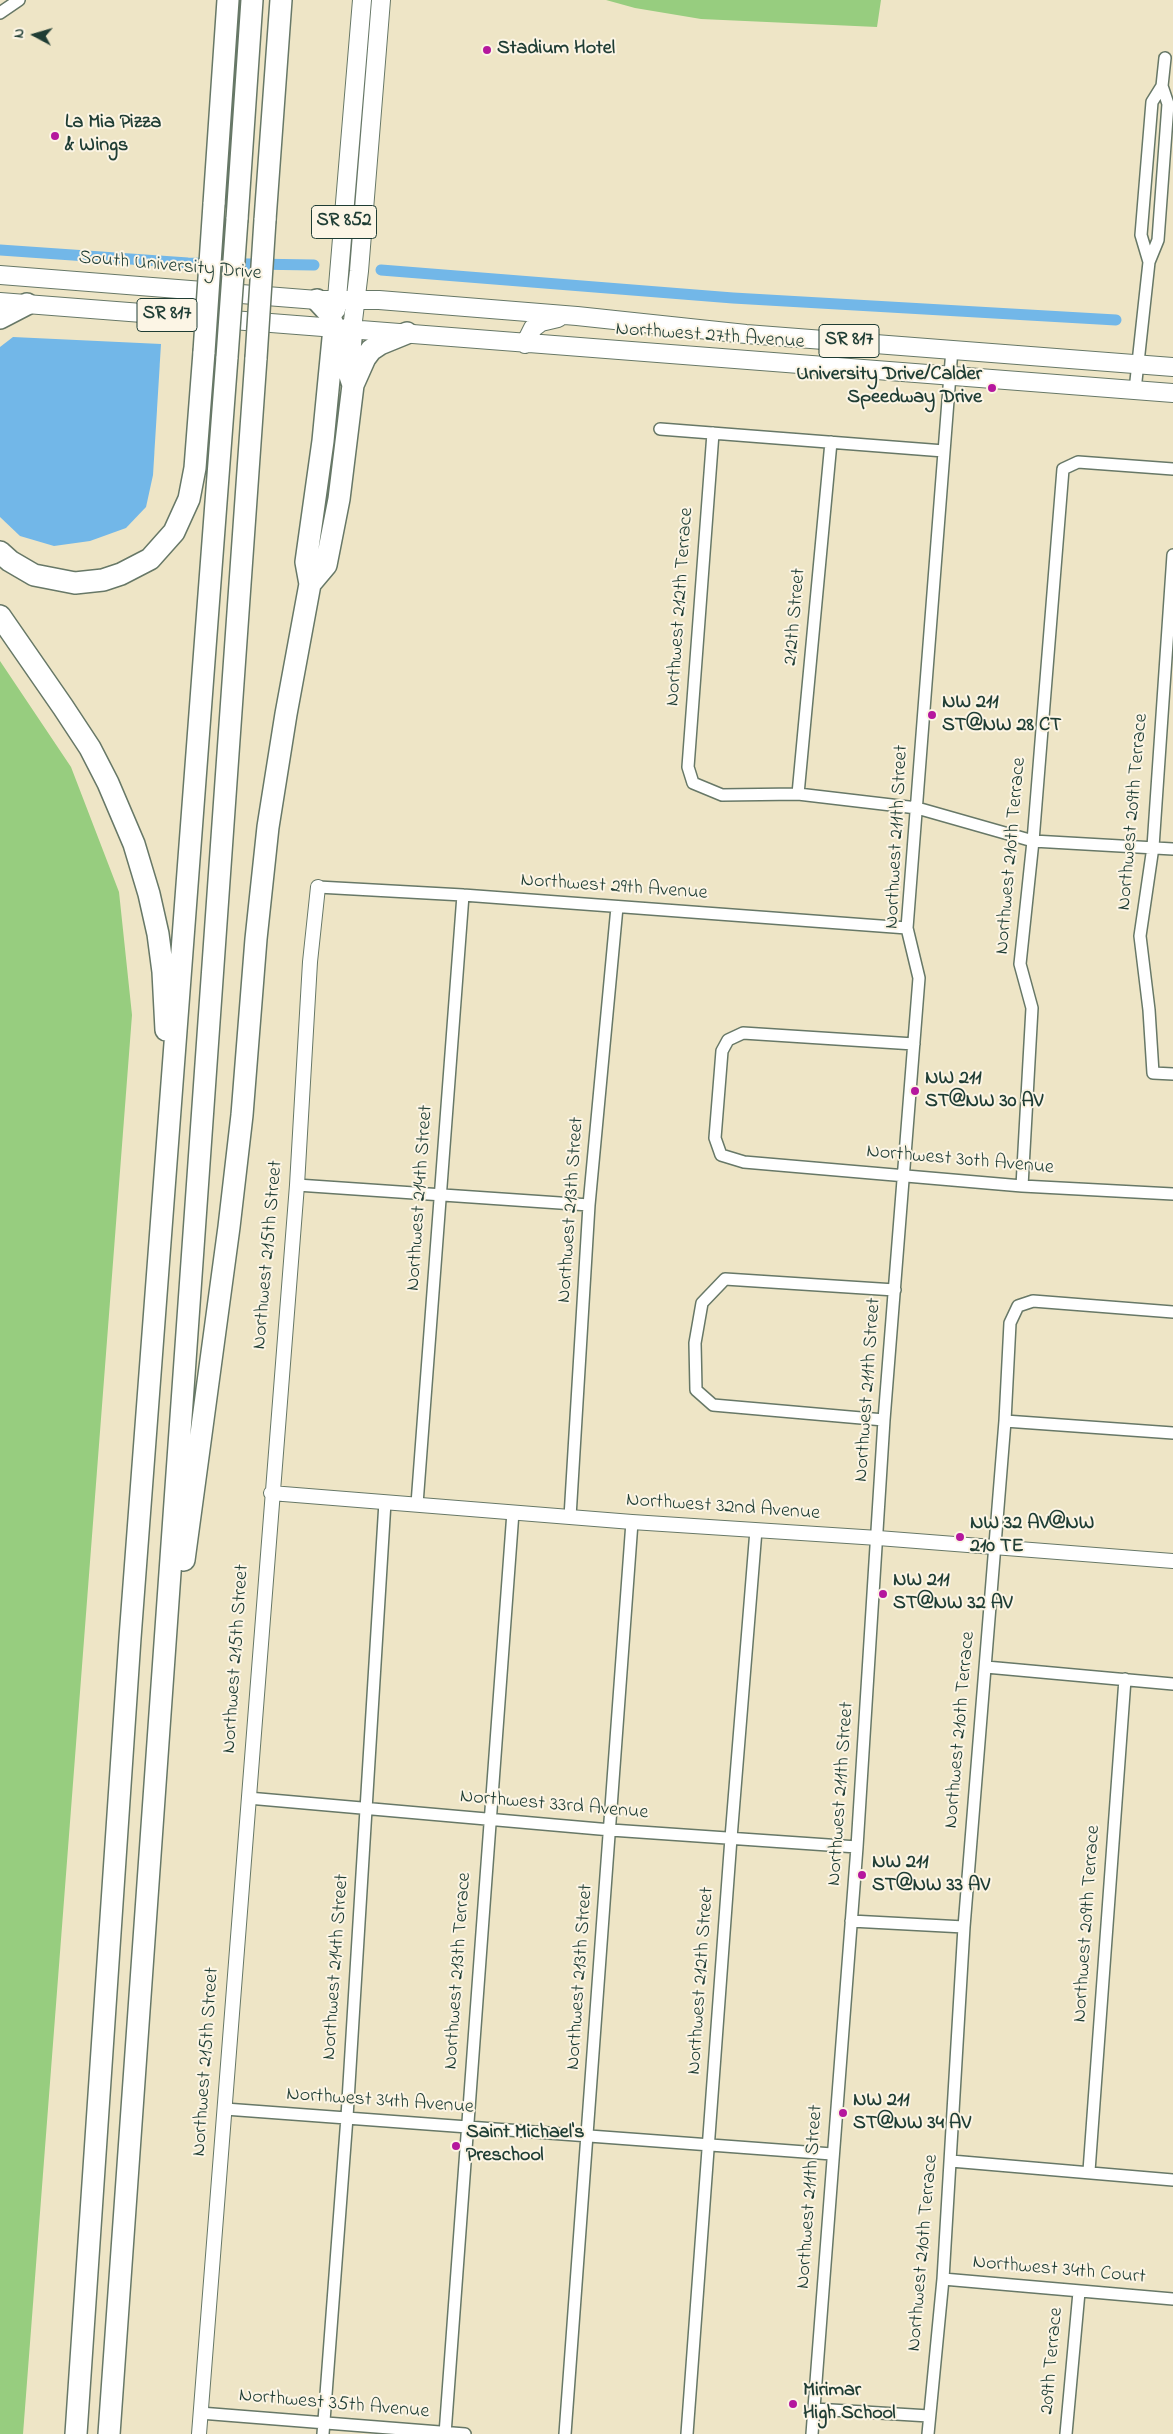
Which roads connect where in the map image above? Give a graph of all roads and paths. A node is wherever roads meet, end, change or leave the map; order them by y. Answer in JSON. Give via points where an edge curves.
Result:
{"nodes":[{"id":1,"x":19,"y":0,"type":"edge"},
{"id":2,"x":228,"y":0,"type":"edge"},
{"id":3,"x":252,"y":0,"type":"edge"},
{"id":4,"x":281,"y":0,"type":"edge"},
{"id":5,"x":362,"y":0,"type":"edge"},
{"id":6,"x":381,"y":0,"type":"edge"},
{"id":7,"x":0,"y":13,"type":"edge"},
{"id":8,"x":1165,"y":58,"type":"dead end"},
{"id":9,"x":1162,"y":86,"type":"junction"},
{"id":10,"x":1149,"y":262,"type":"junction"},
{"id":11,"x":0,"y":275,"type":"edge"},
{"id":12,"x":356,"y":299,"type":"junction"},
{"id":13,"x":327,"y":300,"type":"junction"},
{"id":14,"x":0,"y":302,"type":"edge"},
{"id":15,"x":27,"y":304,"type":"junction"},
{"id":16,"x":568,"y":316,"type":"junction"},
{"id":17,"x":0,"y":318,"type":"edge"},
{"id":18,"x":343,"y":329,"type":"junction"},
{"id":19,"x":407,"y":333,"type":"junction"},
{"id":20,"x":746,"y":334,"type":"junction"},
{"id":21,"x":525,"y":344,"type":"junction"},
{"id":22,"x":952,"y":349,"type":"junction"},
{"id":23,"x":718,"y":359,"type":"junction"},
{"id":24,"x":771,"y":363,"type":"junction"},
{"id":25,"x":1138,"y":365,"type":"junction"},
{"id":26,"x":1173,"y":367,"type":"edge"},
{"id":27,"x":950,"y":377,"type":"junction"},
{"id":28,"x":353,"y":385,"type":"junction"},
{"id":29,"x":1135,"y":390,"type":"junction"},
{"id":30,"x":1173,"y":393,"type":"edge"},
{"id":31,"x":660,"y":429,"type":"dead end"},
{"id":32,"x":713,"y":433,"type":"junction"},
{"id":33,"x":831,"y":442,"type":"junction"},
{"id":34,"x":944,"y":451,"type":"junction"},
{"id":35,"x":1173,"y":469,"type":"edge"},
{"id":36,"x":0,"y":552,"type":"edge"},
{"id":37,"x":1173,"y":555,"type":"edge"},
{"id":38,"x":310,"y":584,"type":"junction"},
{"id":39,"x":0,"y":616,"type":"edge"},
{"id":40,"x":798,"y":794,"type":"junction"},
{"id":41,"x":917,"y":808,"type":"junction"},
{"id":42,"x":1033,"y":841,"type":"junction"},
{"id":43,"x":1153,"y":847,"type":"junction"},
{"id":44,"x":1173,"y":849,"type":"edge"},
{"id":45,"x":318,"y":887,"type":"joint"},
{"id":46,"x":463,"y":895,"type":"junction"},
{"id":47,"x":617,"y":907,"type":"junction"},
{"id":48,"x":907,"y":928,"type":"junction"},
{"id":49,"x":914,"y":1044,"type":"junction"},
{"id":50,"x":1173,"y":1074,"type":"edge"},
{"id":51,"x":173,"y":1085,"type":"junction"},
{"id":52,"x":904,"y":1175,"type":"junction"},
{"id":53,"x":297,"y":1185,"type":"junction"},
{"id":54,"x":1022,"y":1186,"type":"junction"},
{"id":55,"x":440,"y":1194,"type":"junction"},
{"id":56,"x":1173,"y":1194,"type":"edge"},
{"id":57,"x":590,"y":1205,"type":"junction"},
{"id":58,"x":895,"y":1290,"type":"junction"},
{"id":59,"x":1173,"y":1312,"type":"edge"},
{"id":60,"x":884,"y":1420,"type":"junction"},
{"id":61,"x":1005,"y":1420,"type":"junction"},
{"id":62,"x":1173,"y":1433,"type":"edge"},
{"id":63,"x":271,"y":1493,"type":"junction"},
{"id":64,"x":385,"y":1502,"type":"junction"},
{"id":65,"x":418,"y":1504,"type":"junction"},
{"id":66,"x":513,"y":1512,"type":"junction"},
{"id":67,"x":570,"y":1517,"type":"junction"},
{"id":68,"x":632,"y":1522,"type":"junction"},
{"id":69,"x":756,"y":1530,"type":"junction"},
{"id":70,"x":878,"y":1538,"type":"junction"},
{"id":71,"x":994,"y":1547,"type":"junction"},
{"id":72,"x":1173,"y":1561,"type":"edge"},
{"id":73,"x":166,"y":1622,"type":"junction"},
{"id":74,"x":986,"y":1667,"type":"junction"},
{"id":75,"x":1125,"y":1679,"type":"junction"},
{"id":76,"x":1173,"y":1684,"type":"edge"},
{"id":77,"x":248,"y":1798,"type":"junction"},
{"id":78,"x":366,"y":1809,"type":"junction"},
{"id":79,"x":490,"y":1819,"type":"junction"},
{"id":80,"x":611,"y":1830,"type":"junction"},
{"id":81,"x":731,"y":1838,"type":"junction"},
{"id":82,"x":858,"y":1847,"type":"junction"},
{"id":83,"x":851,"y":1921,"type":"junction"},
{"id":84,"x":964,"y":1927,"type":"junction"},
{"id":85,"x":225,"y":2109,"type":"junction"},
{"id":86,"x":346,"y":2117,"type":"junction"},
{"id":87,"x":466,"y":2127,"type":"junction"},
{"id":88,"x":588,"y":2137,"type":"junction"},
{"id":89,"x":708,"y":2145,"type":"junction"},
{"id":90,"x":832,"y":2154,"type":"junction"},
{"id":91,"x":951,"y":2161,"type":"junction"},
{"id":92,"x":1089,"y":2171,"type":"junction"},
{"id":93,"x":1173,"y":2180,"type":"edge"},
{"id":94,"x":942,"y":2279,"type":"junction"},
{"id":95,"x":1079,"y":2292,"type":"junction"},
{"id":96,"x":1173,"y":2299,"type":"edge"},
{"id":97,"x":815,"y":2409,"type":"junction"},
{"id":98,"x":200,"y":2412,"type":"junction"},
{"id":99,"x":929,"y":2416,"type":"junction"},
{"id":100,"x":323,"y":2428,"type":"edge"},
{"id":101,"x":445,"y":2433,"type":"edge"},
{"id":102,"x":76,"y":2434,"type":"edge"},
{"id":103,"x":109,"y":2434,"type":"edge"},
{"id":104,"x":199,"y":2434,"type":"edge"},
{"id":105,"x":465,"y":2434,"type":"edge"},
{"id":106,"x":565,"y":2434,"type":"edge"},
{"id":107,"x":688,"y":2434,"type":"edge"},
{"id":108,"x":812,"y":2434,"type":"edge"},
{"id":109,"x":928,"y":2434,"type":"edge"},
{"id":110,"x":1066,"y":2434,"type":"edge"}],
"edges":[{"from":1,"to":7,"type":"street"},
{"from":2,"to":36,"type":"highway","bridge":true,"via":[[195,468],[189,499],[174,532],[150,559],[103,580],[74,583],[34,575]]},
{"from":3,"to":51,"type":"highway","bridge":true},
{"from":4,"to":73,"type":"highway","bridge":true},
{"from":5,"to":13,"type":"main road","number":"SR 852"},
{"from":6,"to":12,"type":"main road","number":"SR 852"},
{"from":8,"to":9,"type":"street"},
{"from":9,"to":10,"type":"street","via":[[1168,104],[1158,240]]},
{"from":9,"to":10,"type":"street","via":[[1152,102],[1141,235]]},
{"from":10,"to":25,"type":"street"},
{"from":11,"to":13,"type":"main road","name":"South University Drive","number":"SR 817"},
{"from":12,"to":13,"type":"main road","name":"Northwest 27th Avenue","number":"SR 817"},
{"from":12,"to":16,"type":"main road","name":"Northwest 27th Avenue","number":"SR 817"},
{"from":12,"to":18,"type":"main road","number":"SR 852"},
{"from":13,"to":18,"type":"highway","via":[[329,313]]},
{"from":14,"to":15,"type":"main road","number":"SR 817"},
{"from":15,"to":17,"type":"highway"},
{"from":15,"to":18,"type":"main road","number":"SR 817"},
{"from":16,"to":20,"type":"main road","name":"Northwest 27th Avenue","number":"SR 817"},
{"from":16,"to":21,"type":"main road","via":[[541,322],[533,328]]},
{"from":18,"to":19,"type":"main road","name":"Northwest 27th Avenue","number":"SR 817"},
{"from":18,"to":28,"type":"highway"},
{"from":18,"to":38,"type":"highway","via":[[306,562]]},
{"from":19,"to":21,"type":"main road","name":"Northwest 27th Avenue","number":"SR 817"},
{"from":19,"to":28,"type":"highway","via":[[371,350]]},
{"from":20,"to":22,"type":"main road","name":"Northwest 27th Avenue","number":"SR 817"},
{"from":20,"to":23,"type":"main road","via":[[732,350]]},
{"from":20,"to":24,"type":"main road"},
{"from":21,"to":23,"type":"main road","name":"Northwest 27th Avenue","number":"SR 817"},
{"from":22,"to":25,"type":"main road","name":"Northwest 27th Avenue","number":"SR 817"},
{"from":22,"to":27,"type":"street","name":"Northwest 211th Street"},
{"from":23,"to":24,"type":"main road","name":"Northwest 27th Avenue","number":"SR 817"},
{"from":24,"to":27,"type":"main road","name":"Northwest 27th Avenue","number":"SR 817"},
{"from":25,"to":26,"type":"main road","name":"Northwest 27th Avenue","number":"SR 817"},
{"from":25,"to":29,"type":"street"},
{"from":27,"to":29,"type":"main road","name":"Northwest 27th Avenue","number":"SR 817"},
{"from":27,"to":34,"type":"street","name":"Northwest 211th Street"},
{"from":28,"to":38,"type":"highway","via":[[326,566]]},
{"from":29,"to":30,"type":"main road","name":"Northwest 27th Avenue","number":"SR 817"},
{"from":31,"to":32,"type":"street"},
{"from":32,"to":33,"type":"street"},
{"from":32,"to":40,"type":"street","name":"Northwest 212th Terrace","via":[[688,767],[693,783],[722,795]]},
{"from":33,"to":34,"type":"street"},
{"from":33,"to":40,"type":"street","name":"212th Street"},
{"from":34,"to":41,"type":"street","name":"Northwest 211th Street"},
{"from":35,"to":42,"type":"street","name":"Northwest 210th Terrace","via":[[1078,462],[1062,469]]},
{"from":37,"to":43,"type":"street","name":"Northwest 209th Terrace"},
{"from":38,"to":73,"type":"highway","via":[[282,733],[264,864],[243,1105],[215,1341],[182,1572]]},
{"from":39,"to":51,"type":"highway","via":[[90,748],[134,844],[158,934]]},
{"from":40,"to":41,"type":"street"},
{"from":41,"to":42,"type":"street"},
{"from":41,"to":48,"type":"street","name":"Northwest 211th Street"},
{"from":42,"to":43,"type":"street"},
{"from":42,"to":54,"type":"street","name":"Northwest 210th Terrace","via":[[1020,964],[1032,1008]]},
{"from":43,"to":44,"type":"street"},
{"from":43,"to":50,"type":"street","name":"Northwest 209th Terrace","via":[[1140,936],[1153,1073]]},
{"from":45,"to":46,"type":"street","name":"Northwest 29th Avenue"},
{"from":45,"to":53,"type":"street","name":"Northwest 215th Street","via":[[310,962]]},
{"from":46,"to":47,"type":"street","name":"Northwest 29th Avenue"},
{"from":46,"to":55,"type":"street","name":"Northwest 214th Street"},
{"from":47,"to":48,"type":"street","name":"Northwest 29th Avenue"},
{"from":47,"to":57,"type":"street","name":"Northwest 213th Street"},
{"from":48,"to":49,"type":"street","name":"Northwest 211th Street","via":[[918,978]]},
{"from":49,"to":52,"type":"street","name":"Northwest 211th Street"},
{"from":49,"to":52,"type":"street","name":"Northwest 30th Avenue","via":[[743,1033],[728,1040],[722,1051],[715,1138],[721,1155],[744,1162]]},
{"from":51,"to":102,"type":"highway","via":[[130,1638]]},
{"from":52,"to":54,"type":"street","name":"Northwest 30th Avenue"},
{"from":52,"to":58,"type":"street","name":"Northwest 211th Street"},
{"from":53,"to":55,"type":"street"},
{"from":53,"to":63,"type":"street","name":"Northwest 215th Street"},
{"from":54,"to":56,"type":"street","name":"Northwest 30th Avenue"},
{"from":55,"to":57,"type":"street"},
{"from":55,"to":65,"type":"street","name":"Northwest 214th Street"},
{"from":57,"to":67,"type":"street","name":"Northwest 213th Street"},
{"from":58,"to":60,"type":"street","name":"Northwest 211th Street"},
{"from":58,"to":60,"type":"street","via":[[725,1279],[702,1303],[695,1342],[696,1390],[713,1405]]},
{"from":59,"to":61,"type":"street","name":"Northwest 210th Terrace","via":[[1033,1301],[1018,1306],[1010,1323]]},
{"from":60,"to":70,"type":"street","name":"Northwest 211th Street"},
{"from":61,"to":62,"type":"street"},
{"from":61,"to":71,"type":"street","name":"Northwest 210th Terrace"},
{"from":63,"to":64,"type":"street","name":"Northwest 32nd Avenue"},
{"from":63,"to":77,"type":"street","name":"Northwest 215th Street"},
{"from":64,"to":65,"type":"street","name":"Northwest 32nd Avenue"},
{"from":64,"to":78,"type":"street","name":"Northwest 214th Street"},
{"from":65,"to":66,"type":"street","name":"Northwest 32nd Avenue"},
{"from":66,"to":67,"type":"street","name":"Northwest 32nd Avenue"},
{"from":66,"to":79,"type":"street","name":"Northwest 213th Terrace"},
{"from":67,"to":68,"type":"street","name":"Northwest 32nd Avenue"},
{"from":68,"to":69,"type":"street","name":"Northwest 32nd Avenue"},
{"from":68,"to":80,"type":"street","name":"Northwest 213th Street"},
{"from":69,"to":70,"type":"street","name":"Northwest 32nd Avenue"},
{"from":69,"to":81,"type":"street","name":"Northwest 212th Street"},
{"from":70,"to":71,"type":"street","name":"Northwest 32nd Avenue"},
{"from":70,"to":82,"type":"street","name":"Northwest 211th Street"},
{"from":71,"to":72,"type":"street","name":"Northwest 32nd Avenue"},
{"from":71,"to":74,"type":"street","name":"Northwest 210th Terrace"},
{"from":73,"to":103,"type":"highway"},
{"from":74,"to":75,"type":"street"},
{"from":74,"to":84,"type":"street","name":"Northwest 210th Terrace"},
{"from":75,"to":76,"type":"street"},
{"from":75,"to":92,"type":"street","name":"Northwest 209th Terrace"},
{"from":77,"to":78,"type":"street","name":"Northwest 33rd Avenue"},
{"from":77,"to":85,"type":"street","name":"Northwest 215th Street"},
{"from":78,"to":79,"type":"street","name":"Northwest 33rd Avenue"},
{"from":78,"to":86,"type":"street","name":"Northwest 214th Street"},
{"from":79,"to":80,"type":"street","name":"Northwest 33rd Avenue"},
{"from":79,"to":87,"type":"street","name":"Northwest 213th Terrace"},
{"from":80,"to":81,"type":"street","name":"Northwest 33rd Avenue"},
{"from":80,"to":88,"type":"street","name":"Northwest 213th Street"},
{"from":81,"to":82,"type":"street","name":"Northwest 33rd Avenue"},
{"from":81,"to":89,"type":"street","name":"Northwest 212th Street"},
{"from":82,"to":83,"type":"street","name":"Northwest 211th Street"},
{"from":83,"to":84,"type":"street"},
{"from":83,"to":90,"type":"street","name":"Northwest 211th Street"},
{"from":84,"to":91,"type":"street","name":"Northwest 210th Terrace"},
{"from":85,"to":86,"type":"street","name":"Northwest 34th Avenue"},
{"from":85,"to":98,"type":"street","name":"Northwest 215th Street"},
{"from":86,"to":87,"type":"street","name":"Northwest 34th Avenue"},
{"from":86,"to":100,"type":"street","name":"Northwest 214th Street"},
{"from":87,"to":88,"type":"street","name":"Northwest 34th Avenue"},
{"from":87,"to":101,"type":"street","name":"Northwest 213th Terrace"},
{"from":88,"to":89,"type":"street","name":"Northwest 34th Avenue"},
{"from":88,"to":106,"type":"street","name":"Northwest 213th Street"},
{"from":89,"to":90,"type":"street","name":"Northwest 34th Avenue"},
{"from":89,"to":107,"type":"street","name":"Northwest 212th Street"},
{"from":90,"to":97,"type":"street","name":"Northwest 211th Street"},
{"from":91,"to":92,"type":"street"},
{"from":91,"to":94,"type":"street","name":"Northwest 210th Terrace"},
{"from":92,"to":93,"type":"street"},
{"from":94,"to":95,"type":"street","name":"Northwest 34th Court"},
{"from":94,"to":99,"type":"street","name":"Northwest 210th Terrace"},
{"from":95,"to":96,"type":"street","name":"Northwest 34th Court"},
{"from":95,"to":110,"type":"street","name":"209th Terrace"},
{"from":97,"to":99,"type":"street"},
{"from":97,"to":108,"type":"street","name":"Northwest 211th Street"},
{"from":98,"to":100,"type":"street","name":"Northwest 35th Avenue"},
{"from":98,"to":104,"type":"street","name":"Northwest 215th Street"},
{"from":99,"to":109,"type":"street","name":"Northwest 210th Terrace"},
{"from":100,"to":101,"type":"street","name":"Northwest 35th Avenue"},
{"from":101,"to":105,"type":"street","name":"Northwest 35th Avenue"}]}
